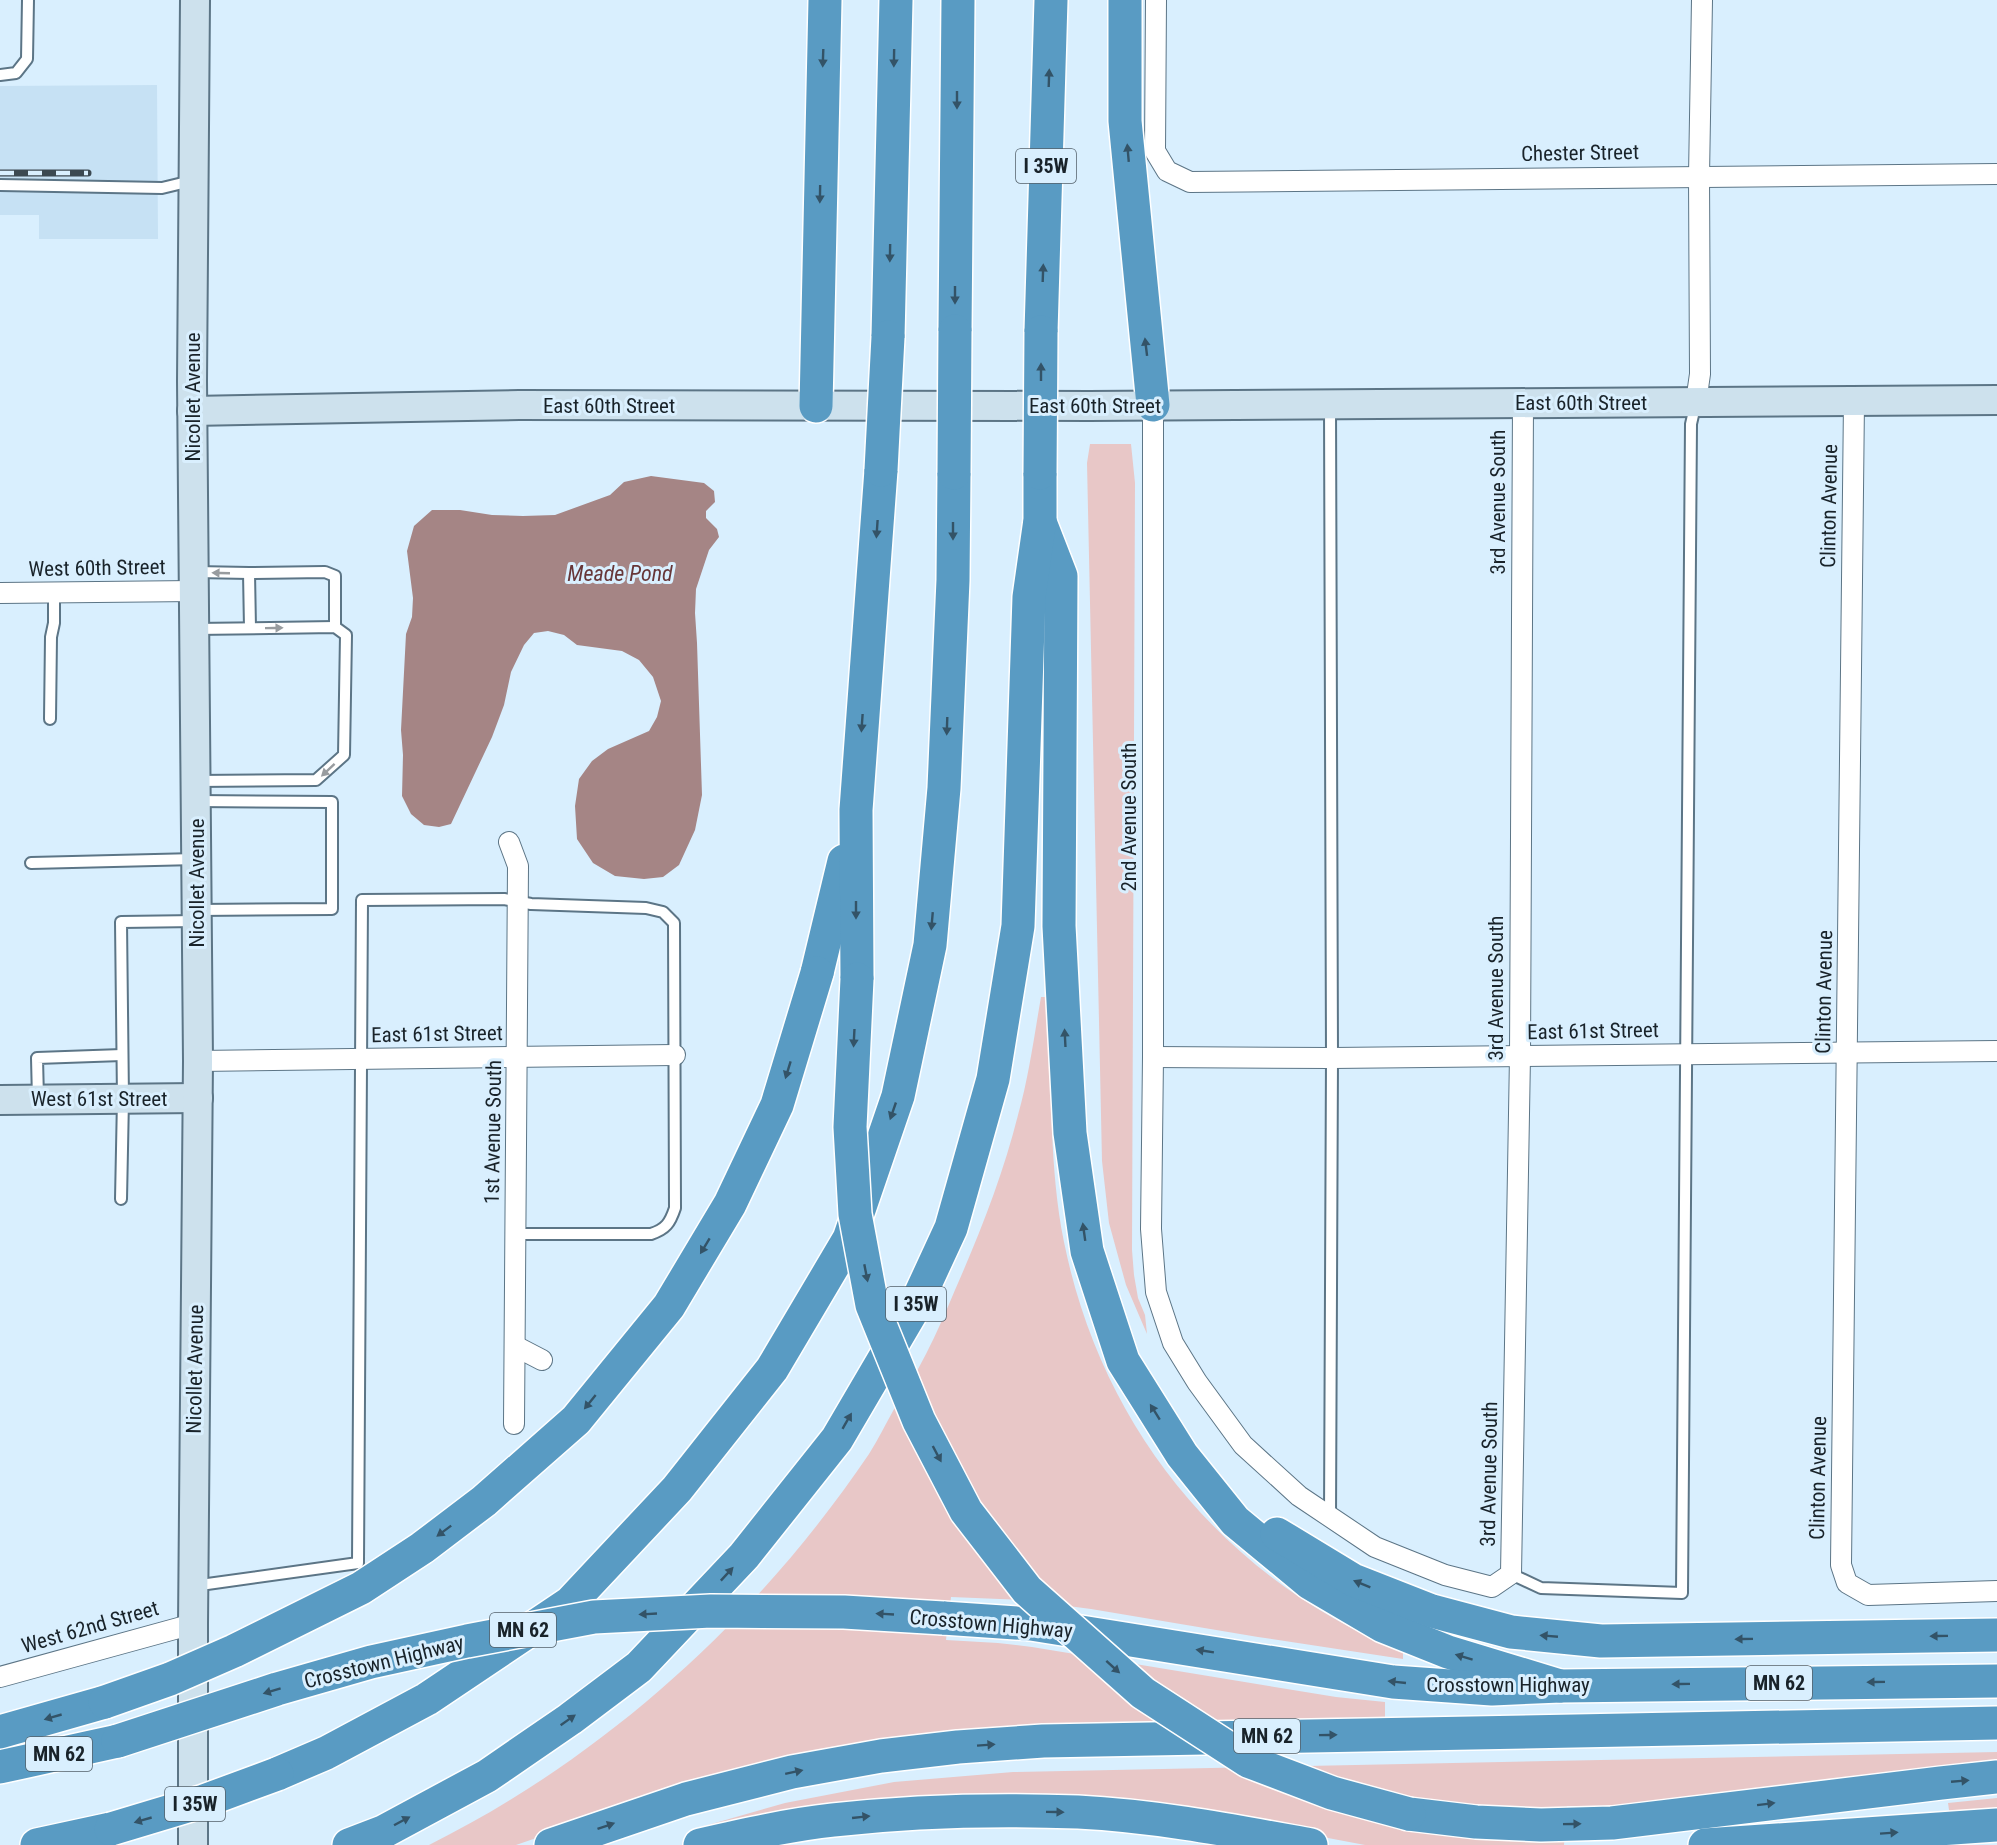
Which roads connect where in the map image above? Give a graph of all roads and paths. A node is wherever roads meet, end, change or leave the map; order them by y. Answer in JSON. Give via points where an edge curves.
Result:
{"nodes":[{"id":1,"x":28,"y":0,"type":"edge"},
{"id":2,"x":195,"y":0,"type":"edge"},
{"id":3,"x":825,"y":0,"type":"edge"},
{"id":4,"x":896,"y":0,"type":"edge"},
{"id":5,"x":958,"y":0,"type":"edge"},
{"id":6,"x":1051,"y":0,"type":"edge"},
{"id":7,"x":1125,"y":0,"type":"edge"},
{"id":8,"x":1156,"y":0,"type":"edge"},
{"id":9,"x":1702,"y":0,"type":"edge"},
{"id":10,"x":0,"y":75,"type":"edge"},
{"id":11,"x":1997,"y":174,"type":"edge"},
{"id":12,"x":1699,"y":176,"type":"junction"},
{"id":13,"x":194,"y":180,"type":"junction"},
{"id":14,"x":0,"y":185,"type":"edge"},
{"id":15,"x":1997,"y":400,"type":"edge"},
{"id":16,"x":1854,"y":401,"type":"junction"},
{"id":17,"x":1696,"y":402,"type":"junction"},
{"id":18,"x":1523,"y":403,"type":"junction"},
{"id":19,"x":1330,"y":404,"type":"junction"},
{"id":20,"x":1152,"y":405,"type":"junction"},
{"id":21,"x":816,"y":406,"type":"junction"},
{"id":22,"x":192,"y":411,"type":"junction"},
{"id":23,"x":1040,"y":520,"type":"junction"},
{"id":24,"x":249,"y":573,"type":"junction"},
{"id":25,"x":194,"y":581,"type":"junction"},
{"id":26,"x":54,"y":592,"type":"junction"},
{"id":27,"x":0,"y":593,"type":"edge"},
{"id":28,"x":335,"y":627,"type":"junction"},
{"id":29,"x":250,"y":628,"type":"junction"},
{"id":30,"x":195,"y":629,"type":"junction"},
{"id":31,"x":50,"y":719,"type":"dead end"},
{"id":32,"x":196,"y":791,"type":"junction"},
{"id":33,"x":856,"y":810,"type":"junction"},
{"id":34,"x":509,"y":842,"type":"dead end"},
{"id":35,"x":197,"y":860,"type":"junction"},
{"id":36,"x":31,"y":863,"type":"dead end"},
{"id":37,"x":518,"y":902,"type":"junction"},
{"id":38,"x":197,"y":916,"type":"junction"},
{"id":39,"x":1997,"y":1051,"type":"edge"},
{"id":40,"x":1848,"y":1053,"type":"junction"},
{"id":41,"x":1686,"y":1054,"type":"junction"},
{"id":42,"x":122,"y":1055,"type":"junction"},
{"id":43,"x":675,"y":1055,"type":"junction"},
{"id":44,"x":1520,"y":1056,"type":"junction"},
{"id":45,"x":1153,"y":1057,"type":"junction"},
{"id":46,"x":518,"y":1058,"type":"junction"},
{"id":47,"x":1332,"y":1058,"type":"junction"},
{"id":48,"x":361,"y":1059,"type":"junction"},
{"id":49,"x":198,"y":1061,"type":"junction"},
{"id":50,"x":198,"y":1098,"type":"junction"},
{"id":51,"x":123,"y":1099,"type":"junction"},
{"id":52,"x":0,"y":1100,"type":"edge"},
{"id":53,"x":38,"y":1100,"type":"junction"},
{"id":54,"x":121,"y":1199,"type":"dead end"},
{"id":55,"x":516,"y":1234,"type":"junction"},
{"id":56,"x":515,"y":1346,"type":"junction"},
{"id":57,"x":542,"y":1360,"type":"dead end"},
{"id":58,"x":514,"y":1424,"type":"dead end"},
{"id":59,"x":1182,"y":1455,"type":"junction"},
{"id":60,"x":1330,"y":1518,"type":"junction"},
{"id":61,"x":1511,"y":1574,"type":"junction"},
{"id":62,"x":193,"y":1586,"type":"junction"},
{"id":63,"x":1997,"y":1591,"type":"edge"},
{"id":64,"x":193,"y":1623,"type":"junction"},
{"id":65,"x":1997,"y":1635,"type":"edge"},
{"id":66,"x":0,"y":1677,"type":"edge"},
{"id":67,"x":1997,"y":1681,"type":"edge"},
{"id":68,"x":1560,"y":1686,"type":"junction"},
{"id":69,"x":1997,"y":1723,"type":"edge"},
{"id":70,"x":0,"y":1732,"type":"edge"},
{"id":71,"x":0,"y":1767,"type":"edge"},
{"id":72,"x":1997,"y":1777,"type":"edge"},
{"id":73,"x":1409,"y":1814,"type":"junction"},
{"id":74,"x":1997,"y":1826,"type":"edge"},
{"id":75,"x":1997,"y":1840,"type":"edge"},
{"id":76,"x":37,"y":1845,"type":"edge"},
{"id":77,"x":193,"y":1845,"type":"edge"},
{"id":78,"x":349,"y":1845,"type":"edge"},
{"id":79,"x":551,"y":1845,"type":"edge"},
{"id":80,"x":700,"y":1845,"type":"edge"},
{"id":81,"x":1311,"y":1845,"type":"edge"},
{"id":82,"x":1542,"y":1845,"type":"edge"},
{"id":83,"x":1704,"y":1845,"type":"edge"},
{"id":84,"x":1960,"y":1845,"type":"edge"}],
"edges":[{"from":1,"to":10,"type":"lane","via":[[27,59],[16,73]]},
{"from":2,"to":13,"type":"street","name":"Nicollet Avenue"},
{"from":3,"to":21,"type":"highway","one_way":true},
{"from":4,"to":33,"type":"highway","one_way":true,"bridge":true,"via":[[888,337]]},
{"from":5,"to":76,"type":"highway","number":"I 35W","one_way":true,"bridge":true,"via":[[953,580],[944,788],[930,945],[898,1096],[849,1239],[772,1369],[677,1489],[570,1603],[427,1700],[326,1753],[204,1801],[111,1829]]},
{"from":23,"to":6,"type":"highway","number":"I 35W","one_way":true,"bridge":true},
{"from":20,"to":7,"type":"highway","one_way":true,"via":[[1125,121]]},
{"from":8,"to":12,"type":"street","name":"Chester Street","via":[[1155,151],[1167,171],[1190,182]]},
{"from":9,"to":12,"type":"street"},
{"from":11,"to":12,"type":"street","name":"Chester Street"},
{"from":12,"to":17,"type":"street","via":[[1700,374]]},
{"from":13,"to":14,"type":"lane","via":[[162,188]]},
{"from":13,"to":22,"type":"street","name":"Nicollet Avenue"},
{"from":15,"to":16,"type":"street","name":"East 60th Street"},
{"from":16,"to":17,"type":"street","name":"East 60th Street"},
{"from":16,"to":40,"type":"street","name":"Clinton Avenue"},
{"from":17,"to":18,"type":"street","name":"East 60th Street"},
{"from":17,"to":41,"type":"lane","via":[[1692,424]]},
{"from":18,"to":19,"type":"street","name":"East 60th Street"},
{"from":18,"to":44,"type":"street","name":"3rd Avenue South"},
{"from":19,"to":20,"type":"street","name":"East 60th Street"},
{"from":19,"to":47,"type":"lane"},
{"from":20,"to":21,"type":"street","name":"East 60th Street"},
{"from":20,"to":45,"type":"street","name":"2nd Avenue South"},
{"from":21,"to":22,"type":"street","name":"East 60th Street","via":[[519,405]]},
{"from":22,"to":25,"type":"street","name":"Nicollet Avenue"},
{"from":59,"to":23,"type":"highway","one_way":true,"via":[[1123,1361],[1087,1251],[1070,1133],[1059,926],[1061,576]]},
{"from":78,"to":23,"type":"highway","number":"I 35W","one_way":true,"via":[[383,1832],[487,1776],[639,1667],[744,1556],[837,1439],[915,1306],[951,1228],[993,1079],[1018,926],[1029,597]]},
{"from":24,"to":25,"type":"lane","one_way":true},
{"from":24,"to":28,"type":"lane","via":[[325,572],[335,576]]},
{"from":24,"to":29,"type":"lane"},
{"from":25,"to":26,"type":"street","name":"West 60th Street"},
{"from":25,"to":30,"type":"street","name":"Nicollet Avenue"},
{"from":26,"to":27,"type":"street","name":"West 60th Street"},
{"from":26,"to":31,"type":"lane"},
{"from":29,"to":28,"type":"lane","one_way":true},
{"from":28,"to":32,"type":"lane","one_way":true,"via":[[346,635],[344,755],[316,780]]},
{"from":29,"to":30,"type":"lane"},
{"from":30,"to":32,"type":"street","name":"Nicollet Avenue"},
{"from":32,"to":35,"type":"street","name":"Nicollet Avenue"},
{"from":32,"to":38,"type":"lane","via":[[332,802],[332,909]]},
{"from":33,"to":70,"type":"highway","one_way":true,"bridge":true,"via":[[817,973],[777,1105],[730,1204],[669,1306],[576,1420],[484,1501],[361,1588],[170,1679]]},
{"from":33,"to":73,"type":"highway","one_way":true,"bridge":true,"via":[[857,979],[850,1127],[855,1214],[872,1305],[919,1421],[966,1511],[1027,1590],[1143,1693],[1248,1761],[1332,1793]]},
{"from":34,"to":37,"type":"street","name":"1st Avenue South","via":[[518,866]]},
{"from":35,"to":36,"type":"lane"},
{"from":35,"to":38,"type":"street","name":"Nicollet Avenue"},
{"from":37,"to":43,"type":"lane","via":[[663,912],[674,923]]},
{"from":37,"to":46,"type":"street","name":"1st Avenue South"},
{"from":37,"to":48,"type":"lane","via":[[504,898],[362,900]]},
{"from":38,"to":42,"type":"lane","via":[[121,922]]},
{"from":38,"to":49,"type":"street","name":"Nicollet Avenue"},
{"from":39,"to":40,"type":"street","name":"East 61st Street"},
{"from":40,"to":41,"type":"street","name":"East 61st Street"},
{"from":40,"to":63,"type":"street","name":"Clinton Avenue","via":[[1841,1564],[1847,1583],[1868,1595]]},
{"from":41,"to":44,"type":"street","name":"East 61st Street"},
{"from":41,"to":61,"type":"lane","via":[[1683,1593],[1541,1588]]},
{"from":42,"to":51,"type":"lane"},
{"from":42,"to":53,"type":"lane","via":[[37,1058]]},
{"from":43,"to":46,"type":"street","name":"East 61st Street"},
{"from":43,"to":55,"type":"lane","via":[[675,1208],[671,1221],[663,1230],[651,1234]]},
{"from":44,"to":47,"type":"street","name":"East 61st Street"},
{"from":44,"to":61,"type":"street","name":"3rd Avenue South"},
{"from":45,"to":47,"type":"street","name":"East 61st Street"},
{"from":45,"to":60,"type":"street","name":"2nd Avenue South","via":[[1151,1229],[1156,1292],[1173,1343],[1243,1445],[1299,1496]]},
{"from":46,"to":48,"type":"street","name":"East 61st Street"},
{"from":46,"to":55,"type":"street","name":"1st Avenue South"},
{"from":47,"to":60,"type":"lane"},
{"from":48,"to":49,"type":"street","name":"East 61st Street"},
{"from":48,"to":62,"type":"lane","via":[[358,1563]]},
{"from":49,"to":50,"type":"street","name":"Nicollet Avenue"},
{"from":50,"to":51,"type":"street","name":"West 61st Street"},
{"from":50,"to":62,"type":"street","name":"Nicollet Avenue"},
{"from":51,"to":53,"type":"street","name":"West 61st Street"},
{"from":51,"to":54,"type":"lane"},
{"from":52,"to":53,"type":"street","name":"West 61st Street"},
{"from":55,"to":56,"type":"street","name":"1st Avenue South"},
{"from":56,"to":57,"type":"street"},
{"from":56,"to":58,"type":"street","name":"1st Avenue South"},
{"from":65,"to":59,"type":"highway","one_way":true,"via":[[1600,1641],[1511,1632],[1432,1611],[1353,1581],[1269,1530]]},
{"from":68,"to":59,"type":"highway","one_way":true,"via":[[1448,1652],[1383,1626],[1310,1583],[1235,1521]]},
{"from":60,"to":61,"type":"street","name":"2nd Avenue South","via":[[1375,1547],[1445,1575],[1492,1587]]},
{"from":62,"to":64,"type":"street","name":"Nicollet Avenue"},
{"from":64,"to":66,"type":"street","name":"West 62nd Street"},
{"from":64,"to":77,"type":"street","name":"Nicollet Avenue"},
{"from":67,"to":68,"type":"highway","name":"Crosstown Highway","number":"MN 62","one_way":true},
{"from":68,"to":71,"type":"highway","name":"Crosstown Highway","number":"MN 62","one_way":true,"bridge":true,"via":[[1492,1689],[1393,1682],[1031,1624],[844,1612],[711,1611],[594,1617],[371,1662],[117,1741]]},
{"from":79,"to":69,"type":"highway","number":"MN 62","one_way":true,"via":[[686,1799],[792,1772],[958,1747],[1054,1741]]},
{"from":73,"to":72,"type":"highway","one_way":true,"via":[[1541,1825],[1612,1823]]},
{"from":73,"to":82,"type":"highway","via":[[1453,1831]]},
{"from":83,"to":74,"type":"highway","one_way":true},
{"from":75,"to":84,"type":"highway"},
{"from":80,"to":81,"type":"highway","one_way":true,"via":[[832,1820],[981,1810],[1079,1812],[1160,1820]]}]}
